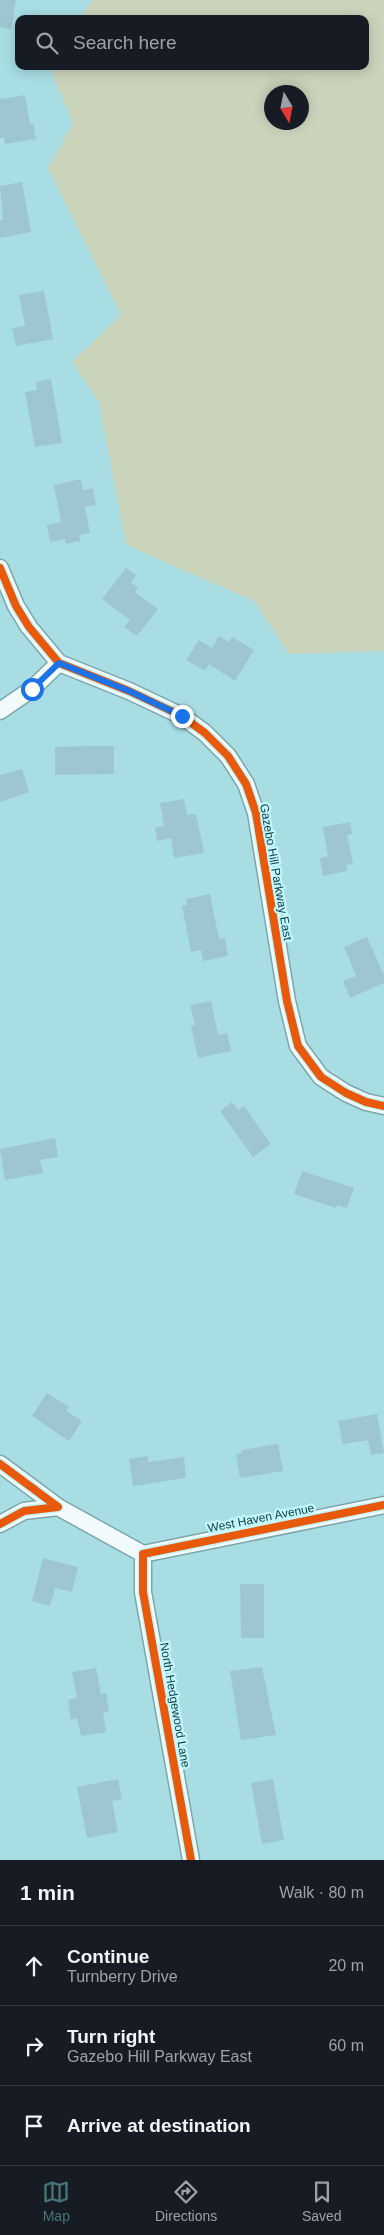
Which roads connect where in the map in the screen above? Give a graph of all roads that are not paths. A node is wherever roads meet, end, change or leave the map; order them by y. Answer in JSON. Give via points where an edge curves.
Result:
{"nodes":[{"id":1,"x":0,"y":568,"type":"edge"},
{"id":2,"x":59,"y":663,"type":"junction"},
{"id":3,"x":0,"y":710,"type":"edge"},
{"id":4,"x":384,"y":1106,"type":"edge"},
{"id":5,"x":0,"y":1464,"type":"edge"},
{"id":6,"x":384,"y":1505,"type":"edge"},
{"id":7,"x":58,"y":1507,"type":"junction"},
{"id":8,"x":0,"y":1524,"type":"edge"},
{"id":9,"x":142,"y":1554,"type":"junction"},
{"id":10,"x":191,"y":1860,"type":"edge"}],
"edges":[{"from":1,"to":2,"type":"street","name":"Gazebo Hill Parkway East","via":[[29,627]]},
{"from":2,"to":3,"type":"street","via":[[32,689]]},
{"from":2,"to":4,"type":"street","name":"Gazebo Hill Parkway East","via":[[182,716],[228,756],[246,784],[256,813],[287,1001],[298,1046],[321,1077],[346,1093]]},
{"from":5,"to":7,"type":"street"},
{"from":6,"to":9,"type":"street","name":"West Haven Avenue"},
{"from":7,"to":8,"type":"street","via":[[24,1511]]},
{"from":7,"to":9,"type":"street"},
{"from":9,"to":10,"type":"street","name":"North Hedgewood Lane","via":[[143,1592]]}]}
